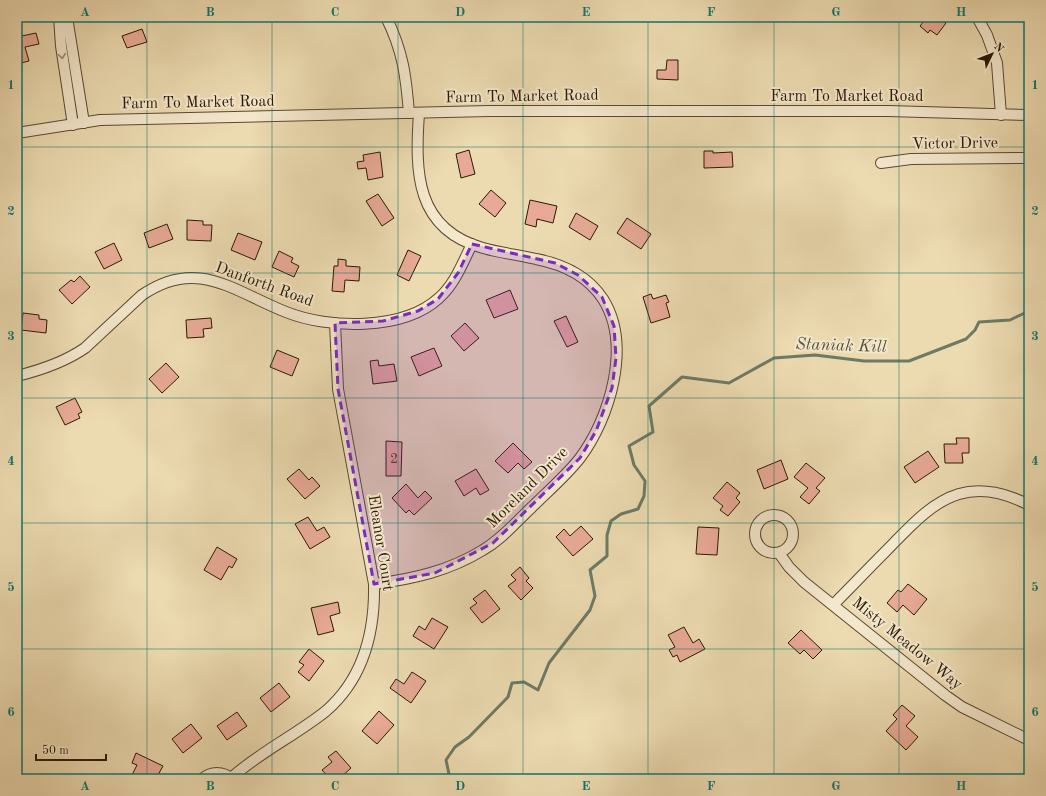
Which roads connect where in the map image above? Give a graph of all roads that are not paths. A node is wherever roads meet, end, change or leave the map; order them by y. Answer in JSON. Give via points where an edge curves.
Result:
{"nodes":[{"id":1,"x":59,"y":17,"type":"edge"},
{"id":2,"x":67,"y":17,"type":"edge"},
{"id":3,"x":386,"y":17,"type":"edge"},
{"id":4,"x":976,"y":17,"type":"edge"},
{"id":5,"x":414,"y":113,"type":"junction"},
{"id":6,"x":1001,"y":115,"type":"junction"},
{"id":7,"x":1029,"y":116,"type":"edge"},
{"id":8,"x":84,"y":123,"type":"junction"},
{"id":9,"x":73,"y":125,"type":"junction"},
{"id":10,"x":17,"y":133,"type":"edge"},
{"id":11,"x":1029,"y":158,"type":"edge"},
{"id":12,"x":881,"y":163,"type":"dead end"},
{"id":13,"x":472,"y":244,"type":"junction"},
{"id":14,"x":335,"y":323,"type":"junction"},
{"id":15,"x":17,"y":376,"type":"edge"},
{"id":16,"x":1029,"y":505,"type":"edge"},
{"id":17,"x":779,"y":553,"type":"dead end"},
{"id":18,"x":374,"y":584,"type":"junction"},
{"id":19,"x":834,"y":604,"type":"junction"},
{"id":20,"x":1029,"y":740,"type":"edge"},
{"id":21,"x":232,"y":778,"type":"edge"},
{"id":22,"x":202,"y":779,"type":"edge"}],
"edges":[{"from":1,"to":9,"type":"street","one_way":true},
{"from":2,"to":8,"type":"street"},
{"from":3,"to":5,"type":"street","name":"Moreland Drive","via":[[397,40]]},
{"from":4,"to":6,"type":"street","via":[[987,35],[997,63]]},
{"from":5,"to":6,"type":"street","name":"Farm To Market Road","via":[[888,111]]},
{"from":5,"to":8,"type":"street","name":"Farm To Market Road","via":[[100,120]]},
{"from":5,"to":13,"type":"street","name":"Moreland Drive","via":[[417,164],[423,193],[436,219],[455,236]]},
{"from":6,"to":7,"type":"street","name":"Farm To Market Road"},
{"from":8,"to":9,"type":"street","name":"Farm To Market Road"},
{"from":9,"to":10,"type":"street","name":"Farm To Market Road"},
{"from":11,"to":12,"type":"street","name":"Victor Drive","via":[[910,159]]},
{"from":13,"to":14,"type":"street","name":"Danforth Road","via":[[445,292],[428,306],[383,321],[363,324]]},
{"from":13,"to":18,"type":"street","name":"Moreland Drive","via":[[555,263],[569,269],[592,286],[602,297],[614,326],[616,358],[612,388],[596,431],[580,458],[493,543],[469,558],[435,573]]},
{"from":14,"to":15,"type":"street","name":"Danforth Road","via":[[312,320],[286,312],[213,280],[172,280],[142,295],[75,355]]},
{"from":14,"to":18,"type":"street","name":"Eleanor Court","via":[[338,389]]},
{"from":16,"to":19,"type":"street","via":[[1006,494],[989,492],[972,491],[948,498],[911,526]]},
{"from":17,"to":19,"type":"street","name":"Misty Meadow Way","via":[[789,567]]},
{"from":18,"to":21,"type":"street","name":"Eleanor Court","via":[[372,632],[368,648],[350,683],[326,710]]},
{"from":19,"to":20,"type":"street","name":"Misty Meadow Way","via":[[945,695],[973,713]]},
{"from":21,"to":22,"type":"street","name":"Eleanor Court","via":[[224,773],[216,773]]}]}
